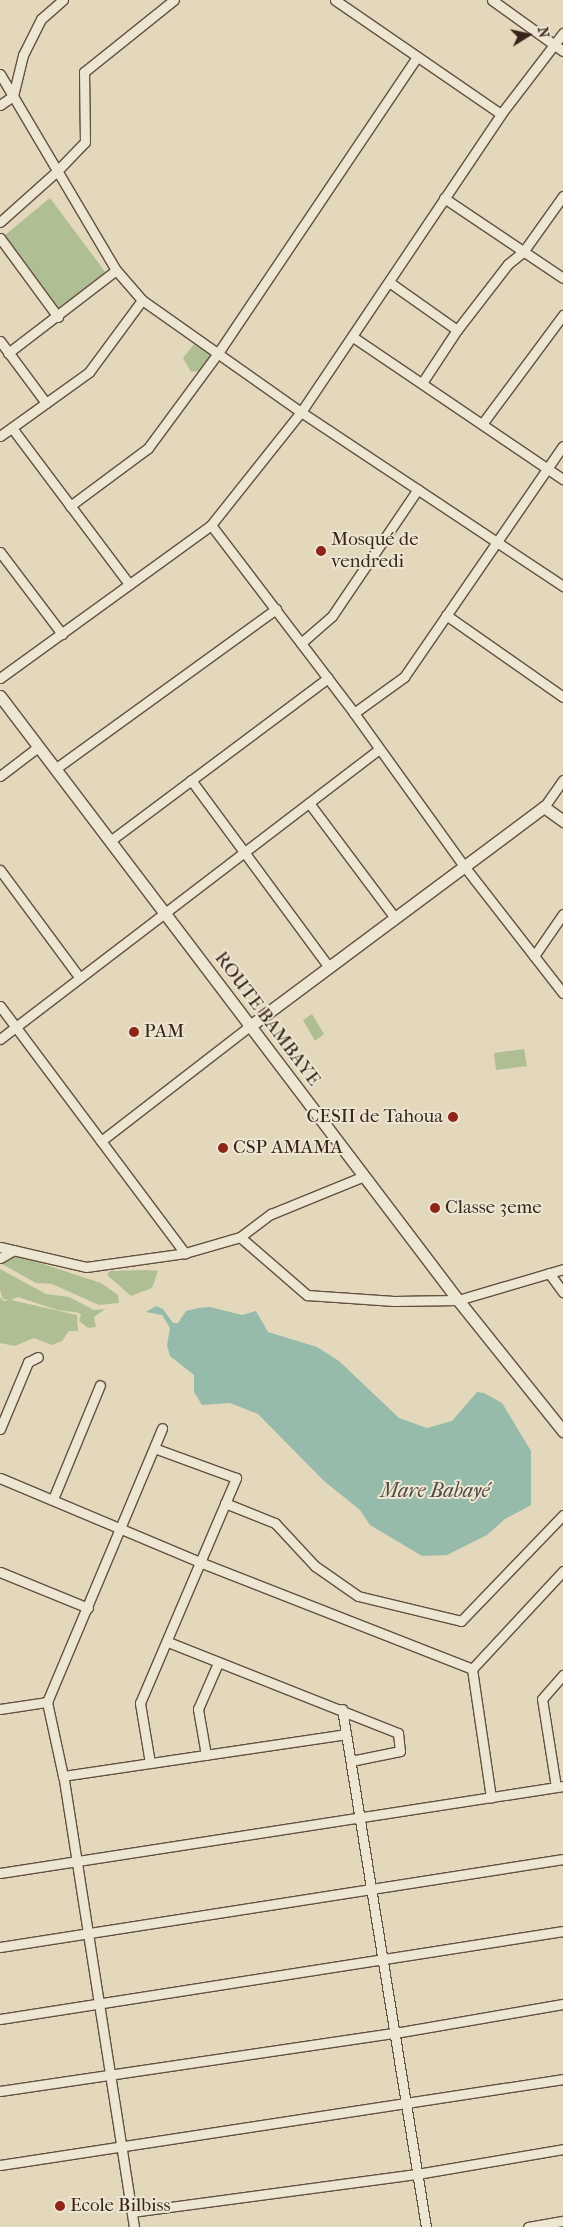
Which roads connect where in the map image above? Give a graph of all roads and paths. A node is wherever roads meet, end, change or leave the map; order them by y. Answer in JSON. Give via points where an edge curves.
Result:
{"nodes":[{"id":1,"x":63,"y":0,"type":"edge"},
{"id":2,"x":335,"y":0,"type":"edge"},
{"id":3,"x":492,"y":0,"type":"edge"},
{"id":4,"x":168,"y":1,"type":"edge"},
{"id":5,"x":563,"y":33,"type":"edge"},
{"id":6,"x":554,"y":45,"type":"junction"},
{"id":7,"x":563,"y":51,"type":"edge"},
{"id":8,"x":417,"y":57,"type":"junction"},
{"id":9,"x":0,"y":74,"type":"edge"},
{"id":10,"x":13,"y":96,"type":"junction"},
{"id":11,"x":0,"y":105,"type":"edge"},
{"id":12,"x":500,"y":114,"type":"junction"},
{"id":13,"x":58,"y":172,"type":"junction"},
{"id":14,"x":563,"y":196,"type":"edge"},
{"id":15,"x":444,"y":198,"type":"junction"},
{"id":16,"x":0,"y":222,"type":"edge"},
{"id":17,"x":0,"y":238,"type":"edge"},
{"id":18,"x":523,"y":252,"type":"junction"},
{"id":19,"x":116,"y":270,"type":"junction"},
{"id":20,"x":563,"y":278,"type":"edge"},
{"id":21,"x":389,"y":282,"type":"junction"},
{"id":22,"x":142,"y":300,"type":"junction"},
{"id":23,"x":563,"y":315,"type":"edge"},
{"id":24,"x":58,"y":317,"type":"junction"},
{"id":25,"x":458,"y":330,"type":"junction"},
{"id":26,"x":353,"y":337,"type":"junction"},
{"id":27,"x":0,"y":342,"type":"edge"},
{"id":28,"x":8,"y":353,"type":"junction"},
{"id":29,"x":218,"y":353,"type":"junction"},
{"id":30,"x":422,"y":383,"type":"junction"},
{"id":31,"x":46,"y":403,"type":"junction"},
{"id":32,"x":301,"y":412,"type":"junction"},
{"id":33,"x":482,"y":424,"type":"junction"},
{"id":34,"x":12,"y":428,"type":"junction"},
{"id":35,"x":0,"y":436,"type":"edge"},
{"id":36,"x":563,"y":446,"type":"edge"},
{"id":37,"x":548,"y":468,"type":"junction"},
{"id":38,"x":563,"y":479,"type":"edge"},
{"id":39,"x":418,"y":489,"type":"junction"},
{"id":40,"x":70,"y":506,"type":"junction"},
{"id":41,"x":211,"y":524,"type":"junction"},
{"id":42,"x":496,"y":541,"type":"junction"},
{"id":43,"x":0,"y":552,"type":"edge"},
{"id":44,"x":129,"y":584,"type":"junction"},
{"id":45,"x":563,"y":586,"type":"edge"},
{"id":46,"x":276,"y":610,"type":"junction"},
{"id":47,"x":446,"y":616,"type":"junction"},
{"id":48,"x":62,"y":634,"type":"junction"},
{"id":49,"x":301,"y":643,"type":"junction"},
{"id":50,"x":0,"y":678,"type":"edge"},
{"id":51,"x":328,"y":678,"type":"junction"},
{"id":52,"x":0,"y":696,"type":"edge"},
{"id":53,"x":563,"y":697,"type":"edge"},
{"id":54,"x":354,"y":713,"type":"junction"},
{"id":55,"x":38,"y":747,"type":"junction"},
{"id":56,"x":379,"y":749,"type":"junction"},
{"id":57,"x":55,"y":769,"type":"junction"},
{"id":58,"x":0,"y":776,"type":"edge"},
{"id":59,"x":191,"y":780,"type":"junction"},
{"id":60,"x":563,"y":780,"type":"edge"},
{"id":61,"x":309,"y":803,"type":"junction"},
{"id":62,"x":544,"y":807,"type":"junction"},
{"id":63,"x":563,"y":821,"type":"edge"},
{"id":64,"x":110,"y":841,"type":"junction"},
{"id":65,"x":245,"y":853,"type":"junction"},
{"id":66,"x":464,"y":866,"type":"junction"},
{"id":67,"x":0,"y":870,"type":"edge"},
{"id":68,"x":165,"y":914,"type":"junction"},
{"id":69,"x":563,"y":914,"type":"edge"},
{"id":70,"x":395,"y":918,"type":"junction"},
{"id":71,"x":534,"y":956,"type":"junction"},
{"id":72,"x":329,"y":967,"type":"junction"},
{"id":73,"x":80,"y":978,"type":"junction"},
{"id":74,"x":563,"y":993,"type":"edge"},
{"id":75,"x":0,"y":1006,"type":"edge"},
{"id":76,"x":250,"y":1026,"type":"junction"},
{"id":77,"x":16,"y":1027,"type":"junction"},
{"id":78,"x":0,"y":1039,"type":"edge"},
{"id":79,"x":101,"y":1141,"type":"junction"},
{"id":80,"x":364,"y":1176,"type":"junction"},
{"id":81,"x":240,"y":1237,"type":"junction"},
{"id":82,"x":0,"y":1247,"type":"edge"},
{"id":83,"x":14,"y":1250,"type":"junction"},
{"id":84,"x":185,"y":1253,"type":"junction"},
{"id":85,"x":0,"y":1258,"type":"edge"},
{"id":86,"x":563,"y":1269,"type":"edge"},
{"id":87,"x":548,"y":1273,"type":"junction"},
{"id":88,"x":563,"y":1292,"type":"edge"},
{"id":89,"x":458,"y":1300,"type":"junction"},
{"id":90,"x":38,"y":1357,"type":"dead end"},
{"id":91,"x":100,"y":1385,"type":"dead end"},
{"id":92,"x":162,"y":1428,"type":"dead end"},
{"id":93,"x":0,"y":1429,"type":"edge"},
{"id":94,"x":563,"y":1431,"type":"edge"},
{"id":95,"x":154,"y":1448,"type":"junction"},
{"id":96,"x":0,"y":1478,"type":"edge"},
{"id":97,"x":53,"y":1499,"type":"junction"},
{"id":98,"x":225,"y":1503,"type":"junction"},
{"id":99,"x":563,"y":1515,"type":"edge"},
{"id":100,"x":121,"y":1529,"type":"junction"},
{"id":101,"x":202,"y":1563,"type":"junction"},
{"id":102,"x":563,"y":1571,"type":"edge"},
{"id":103,"x":0,"y":1573,"type":"edge"},
{"id":104,"x":88,"y":1608,"type":"junction"},
{"id":105,"x":168,"y":1642,"type":"junction"},
{"id":106,"x":218,"y":1662,"type":"junction"},
{"id":107,"x":472,"y":1669,"type":"junction"},
{"id":108,"x":563,"y":1675,"type":"edge"},
{"id":109,"x":47,"y":1702,"type":"junction"},
{"id":110,"x":0,"y":1709,"type":"edge"},
{"id":111,"x":342,"y":1709,"type":"junction"},
{"id":112,"x":346,"y":1734,"type":"junction"},
{"id":113,"x":206,"y":1755,"type":"junction"},
{"id":114,"x":351,"y":1760,"type":"junction"},
{"id":115,"x":150,"y":1763,"type":"junction"},
{"id":116,"x":63,"y":1776,"type":"junction"},
{"id":117,"x":560,"y":1787,"type":"edge"},
{"id":118,"x":491,"y":1798,"type":"junction"},
{"id":119,"x":358,"y":1820,"type":"junction"},
{"id":120,"x":563,"y":1859,"type":"edge"},
{"id":121,"x":76,"y":1861,"type":"junction"},
{"id":122,"x":0,"y":1873,"type":"edge"},
{"id":123,"x":372,"y":1890,"type":"junction"},
{"id":124,"x":563,"y":1932,"type":"edge"},
{"id":125,"x":88,"y":1935,"type":"junction"},
{"id":126,"x":0,"y":1947,"type":"edge"},
{"id":127,"x":384,"y":1961,"type":"junction"},
{"id":128,"x":99,"y":2003,"type":"junction"},
{"id":129,"x":563,"y":2004,"type":"edge"},
{"id":130,"x":0,"y":2019,"type":"edge"},
{"id":131,"x":395,"y":2032,"type":"junction"},
{"id":132,"x":110,"y":2074,"type":"junction"},
{"id":133,"x":563,"y":2079,"type":"edge"},
{"id":134,"x":0,"y":2091,"type":"edge"},
{"id":135,"x":406,"y":2102,"type":"junction"},
{"id":136,"x":122,"y":2145,"type":"junction"},
{"id":137,"x":563,"y":2149,"type":"edge"},
{"id":138,"x":0,"y":2165,"type":"edge"},
{"id":139,"x":417,"y":2174,"type":"junction"},
{"id":140,"x":132,"y":2212,"type":"junction"},
{"id":141,"x":563,"y":2222,"type":"edge"},
{"id":142,"x":134,"y":2227,"type":"edge"},
{"id":143,"x":426,"y":2227,"type":"edge"},
{"id":144,"x":528,"y":2227,"type":"edge"}],
"edges":[{"from":1,"to":10,"type":"street","via":[[41,19],[23,55]]},
{"from":2,"to":8,"type":"street"},
{"from":3,"to":6,"type":"street"},
{"from":4,"to":13,"type":"street","via":[[84,72],[85,142]]},
{"from":5,"to":6,"type":"street"},
{"from":6,"to":7,"type":"street"},
{"from":6,"to":12,"type":"street"},
{"from":8,"to":12,"type":"street"},
{"from":8,"to":29,"type":"street"},
{"from":9,"to":10,"type":"street"},
{"from":10,"to":11,"type":"street"},
{"from":10,"to":13,"type":"street"},
{"from":12,"to":15,"type":"street"},
{"from":13,"to":16,"type":"street"},
{"from":13,"to":19,"type":"street"},
{"from":14,"to":18,"type":"street"},
{"from":15,"to":18,"type":"street"},
{"from":15,"to":21,"type":"street"},
{"from":17,"to":24,"type":"street"},
{"from":18,"to":20,"type":"street"},
{"from":18,"to":25,"type":"street","via":[[508,264]]},
{"from":19,"to":22,"type":"street"},
{"from":19,"to":24,"type":"street"},
{"from":21,"to":25,"type":"street"},
{"from":21,"to":26,"type":"street"},
{"from":22,"to":29,"type":"street"},
{"from":22,"to":31,"type":"street","via":[[89,372]]},
{"from":23,"to":33,"type":"street"},
{"from":24,"to":28,"type":"street"},
{"from":25,"to":30,"type":"street"},
{"from":26,"to":30,"type":"street"},
{"from":26,"to":32,"type":"street"},
{"from":27,"to":28,"type":"street"},
{"from":28,"to":31,"type":"street"},
{"from":29,"to":32,"type":"street"},
{"from":29,"to":40,"type":"street","via":[[148,448]]},
{"from":30,"to":33,"type":"street"},
{"from":31,"to":34,"type":"street"},
{"from":32,"to":39,"type":"street"},
{"from":32,"to":41,"type":"street"},
{"from":33,"to":37,"type":"street"},
{"from":34,"to":35,"type":"street"},
{"from":34,"to":40,"type":"street"},
{"from":36,"to":37,"type":"street"},
{"from":37,"to":38,"type":"street"},
{"from":37,"to":42,"type":"street"},
{"from":39,"to":42,"type":"street"},
{"from":39,"to":49,"type":"street","via":[[332,616]]},
{"from":40,"to":44,"type":"street"},
{"from":41,"to":44,"type":"street"},
{"from":41,"to":46,"type":"street"},
{"from":42,"to":45,"type":"street"},
{"from":42,"to":47,"type":"street"},
{"from":43,"to":48,"type":"street"},
{"from":44,"to":48,"type":"street"},
{"from":46,"to":49,"type":"street"},
{"from":46,"to":57,"type":"street"},
{"from":47,"to":53,"type":"street"},
{"from":47,"to":54,"type":"street","via":[[404,677]]},
{"from":48,"to":50,"type":"street"},
{"from":49,"to":51,"type":"street"},
{"from":51,"to":54,"type":"street"},
{"from":51,"to":59,"type":"street"},
{"from":52,"to":55,"type":"street","name":"ROUTE BAMBAYE"},
{"from":54,"to":56,"type":"street"},
{"from":55,"to":57,"type":"street","name":"ROUTE BAMBAYE"},
{"from":55,"to":58,"type":"street"},
{"from":56,"to":61,"type":"street"},
{"from":56,"to":66,"type":"street"},
{"from":57,"to":64,"type":"street","name":"ROUTE BAMBAYE"},
{"from":59,"to":64,"type":"street"},
{"from":59,"to":65,"type":"street"},
{"from":60,"to":62,"type":"street"},
{"from":61,"to":65,"type":"street"},
{"from":61,"to":70,"type":"street"},
{"from":62,"to":63,"type":"street"},
{"from":62,"to":66,"type":"street"},
{"from":64,"to":68,"type":"street","name":"ROUTE BAMBAYE"},
{"from":65,"to":68,"type":"street"},
{"from":65,"to":72,"type":"street"},
{"from":66,"to":70,"type":"street"},
{"from":66,"to":71,"type":"street"},
{"from":67,"to":73,"type":"street"},
{"from":68,"to":73,"type":"street"},
{"from":68,"to":76,"type":"street","name":"ROUTE BAMBAYE"},
{"from":69,"to":71,"type":"street"},
{"from":70,"to":72,"type":"street"},
{"from":71,"to":74,"type":"street"},
{"from":72,"to":76,"type":"street"},
{"from":73,"to":77,"type":"street"},
{"from":75,"to":77,"type":"street"},
{"from":76,"to":79,"type":"street"},
{"from":76,"to":80,"type":"street","name":"ROUTE BAMBAYE"},
{"from":77,"to":78,"type":"street"},
{"from":77,"to":79,"type":"street"},
{"from":79,"to":84,"type":"street"},
{"from":80,"to":81,"type":"street","via":[[271,1214]]},
{"from":80,"to":89,"type":"street","name":"ROUTE BAMBAYE"},
{"from":81,"to":84,"type":"street"},
{"from":81,"to":89,"type":"street","via":[[307,1295],[394,1301]]},
{"from":82,"to":83,"type":"street"},
{"from":83,"to":84,"type":"street","via":[[86,1267]]},
{"from":83,"to":85,"type":"street"},
{"from":86,"to":87,"type":"street"},
{"from":87,"to":88,"type":"street"},
{"from":87,"to":89,"type":"street"},
{"from":89,"to":94,"type":"street","name":"ROUTE BAMBAYE"},
{"from":90,"to":93,"type":"street","via":[[28,1362]]},
{"from":91,"to":97,"type":"street"},
{"from":92,"to":95,"type":"street"},
{"from":95,"to":98,"type":"street","via":[[236,1478]]},
{"from":95,"to":100,"type":"street"},
{"from":96,"to":97,"type":"street"},
{"from":97,"to":100,"type":"street"},
{"from":98,"to":99,"type":"street","via":[[275,1523],[315,1566],[358,1596],[461,1621]]},
{"from":98,"to":101,"type":"street"},
{"from":100,"to":101,"type":"street"},
{"from":100,"to":104,"type":"street"},
{"from":101,"to":105,"type":"street"},
{"from":101,"to":107,"type":"street"},
{"from":102,"to":107,"type":"street"},
{"from":103,"to":104,"type":"street"},
{"from":104,"to":109,"type":"street"},
{"from":105,"to":106,"type":"street"},
{"from":105,"to":115,"type":"street","via":[[140,1703]]},
{"from":106,"to":111,"type":"street"},
{"from":106,"to":113,"type":"street","via":[[198,1708]]},
{"from":107,"to":118,"type":"street"},
{"from":108,"to":117,"type":"street","via":[[542,1699]]},
{"from":109,"to":110,"type":"street"},
{"from":109,"to":116,"type":"street"},
{"from":111,"to":112,"type":"street"},
{"from":111,"to":114,"type":"street","via":[[398,1733],[400,1751]]},
{"from":112,"to":113,"type":"street"},
{"from":112,"to":114,"type":"street"},
{"from":113,"to":115,"type":"street"},
{"from":114,"to":119,"type":"street"},
{"from":115,"to":116,"type":"street"},
{"from":116,"to":121,"type":"street"},
{"from":117,"to":118,"type":"street"},
{"from":118,"to":119,"type":"street"},
{"from":119,"to":121,"type":"street"},
{"from":119,"to":123,"type":"street"},
{"from":120,"to":123,"type":"street"},
{"from":121,"to":122,"type":"street"},
{"from":121,"to":125,"type":"street"},
{"from":123,"to":125,"type":"street"},
{"from":123,"to":127,"type":"street"},
{"from":124,"to":127,"type":"street"},
{"from":125,"to":126,"type":"street"},
{"from":125,"to":128,"type":"street"},
{"from":127,"to":128,"type":"street"},
{"from":127,"to":131,"type":"street"},
{"from":128,"to":130,"type":"street"},
{"from":128,"to":132,"type":"street"},
{"from":129,"to":131,"type":"street"},
{"from":131,"to":132,"type":"street"},
{"from":131,"to":135,"type":"street"},
{"from":132,"to":134,"type":"street"},
{"from":132,"to":136,"type":"street"},
{"from":133,"to":135,"type":"street"},
{"from":135,"to":136,"type":"street"},
{"from":135,"to":139,"type":"street"},
{"from":136,"to":138,"type":"street"},
{"from":136,"to":140,"type":"street"},
{"from":137,"to":139,"type":"street"},
{"from":139,"to":140,"type":"street"},
{"from":139,"to":143,"type":"street"},
{"from":140,"to":142,"type":"street"},
{"from":141,"to":144,"type":"street"}]}
